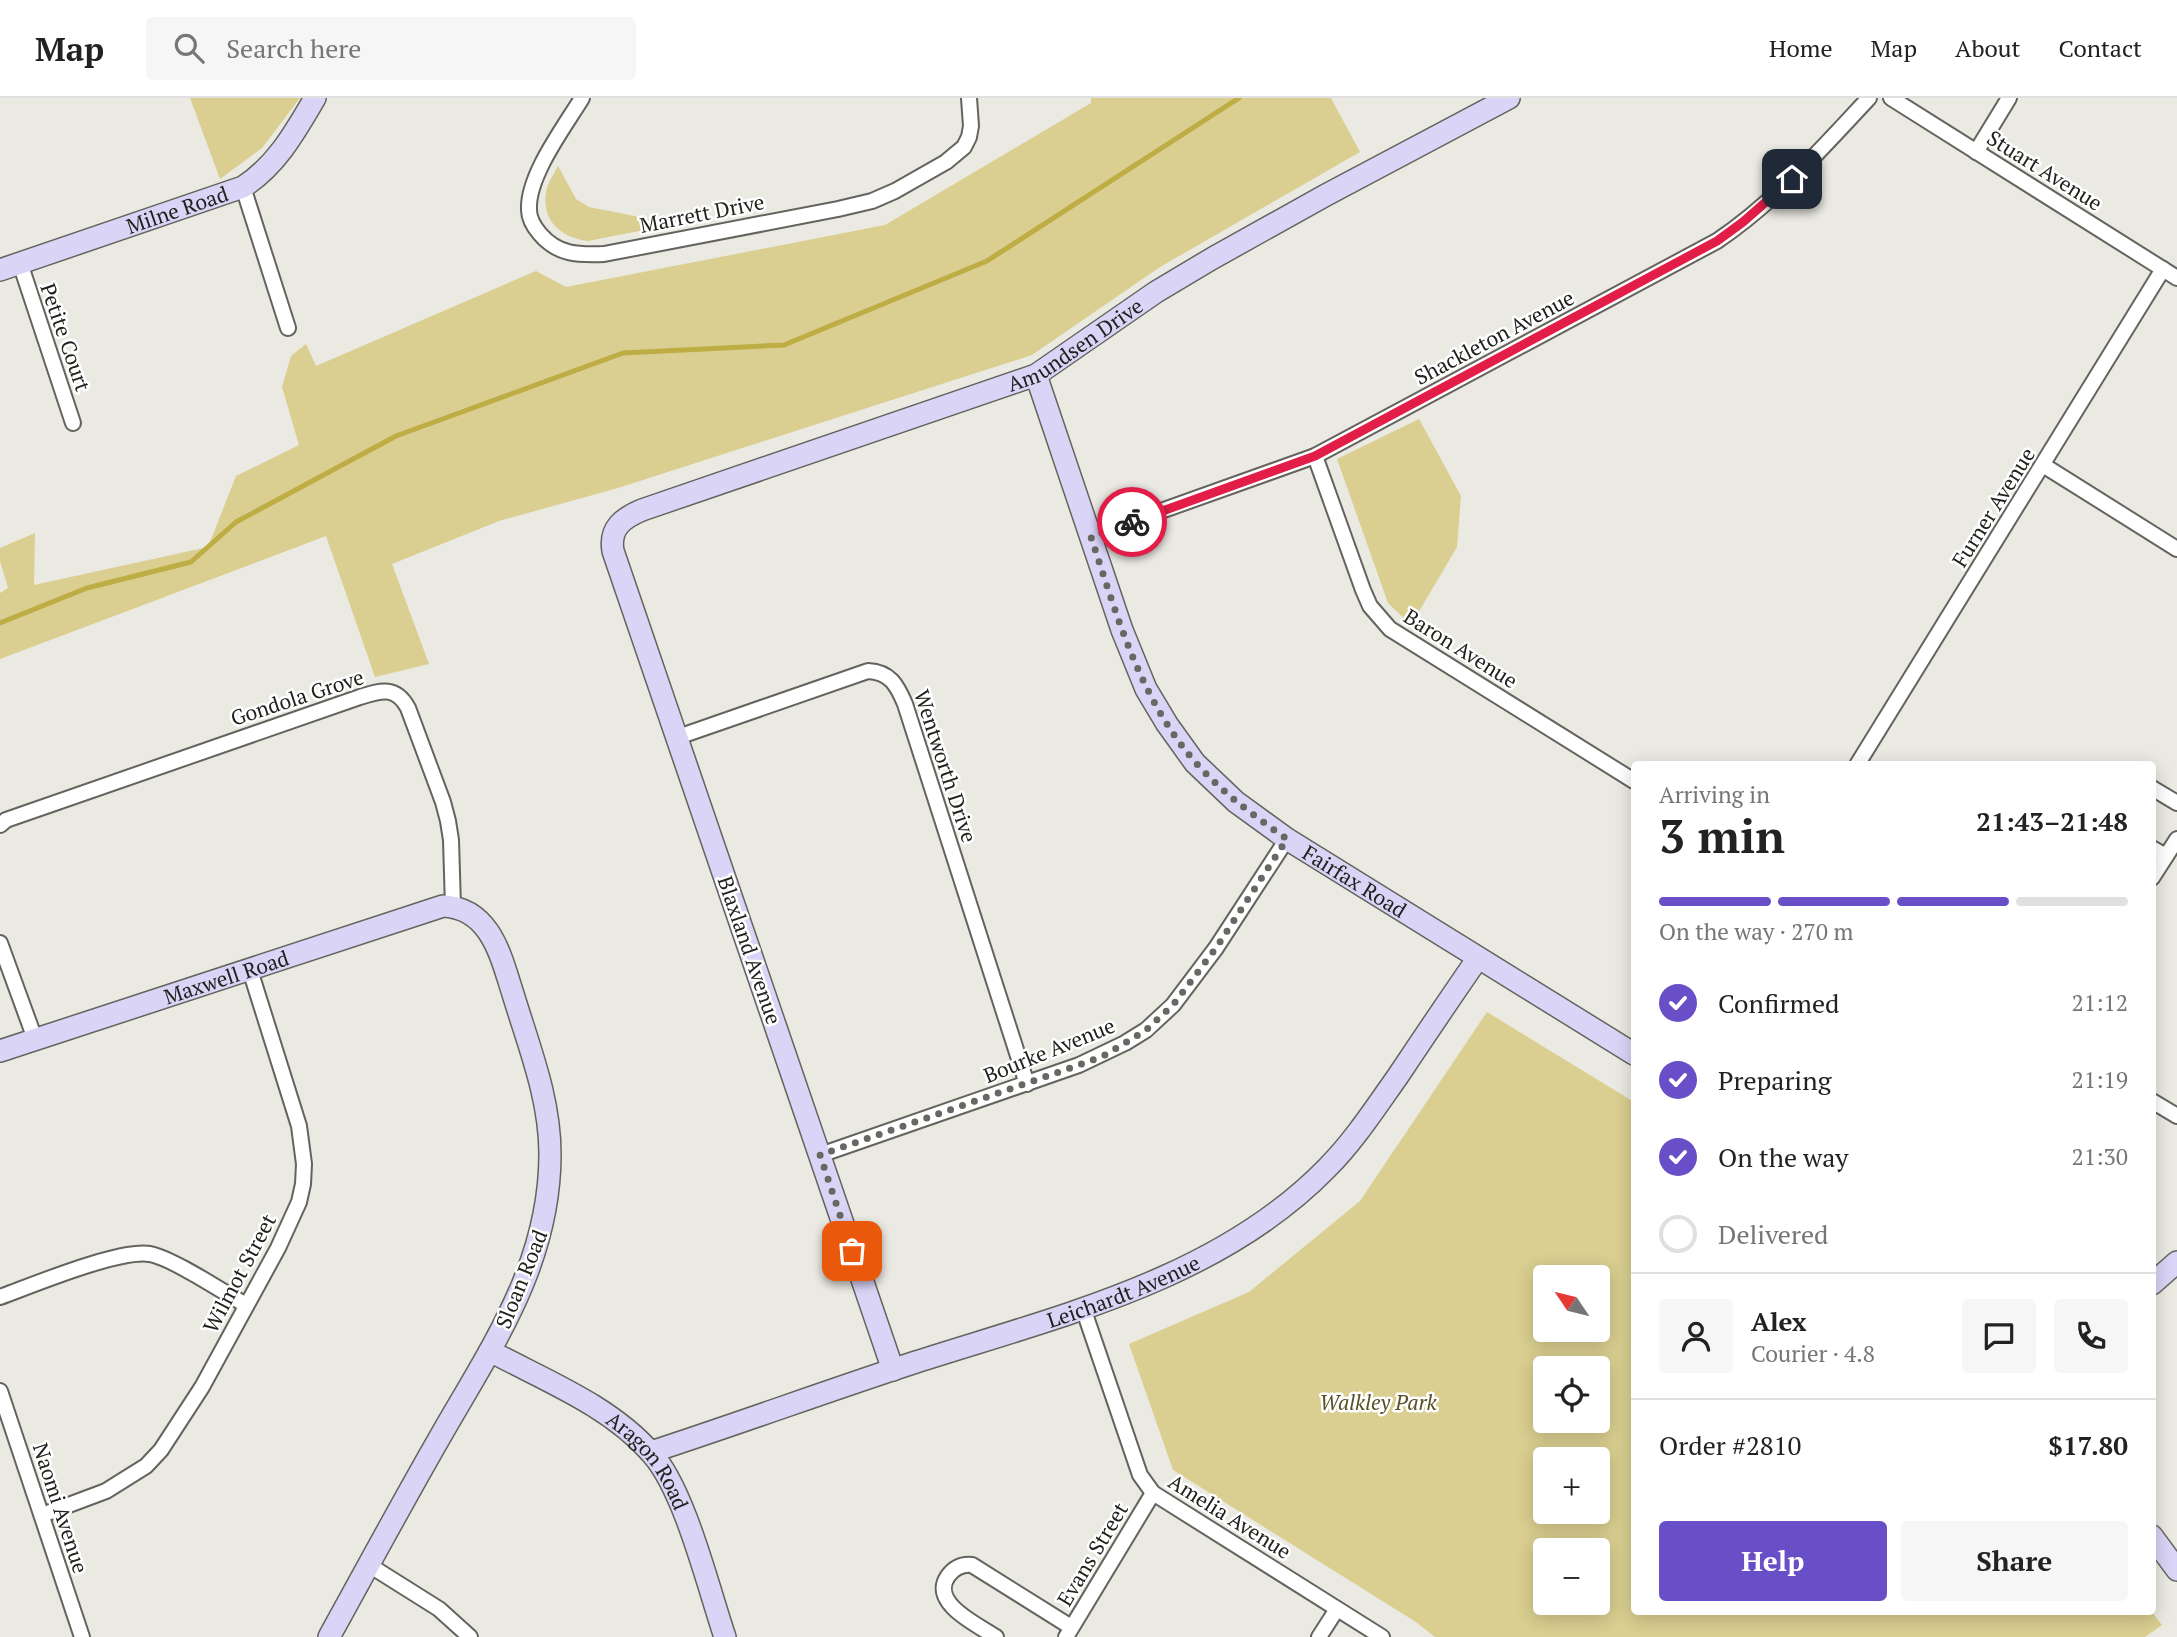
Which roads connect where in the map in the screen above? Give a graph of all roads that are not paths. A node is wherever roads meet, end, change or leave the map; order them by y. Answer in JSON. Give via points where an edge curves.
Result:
{"nodes":[{"id":1,"x":315,"y":98,"type":"edge"},
{"id":2,"x":582,"y":98,"type":"edge"},
{"id":3,"x":969,"y":98,"type":"edge"},
{"id":4,"x":1509,"y":98,"type":"edge"},
{"id":5,"x":1869,"y":98,"type":"edge"},
{"id":6,"x":1891,"y":98,"type":"edge"},
{"id":7,"x":2009,"y":98,"type":"edge"},
{"id":8,"x":1976,"y":152,"type":"junction"},
{"id":9,"x":243,"y":187,"type":"junction"},
{"id":10,"x":10,"y":267,"type":"edge"},
{"id":11,"x":2163,"y":269,"type":"junction"},
{"id":12,"x":2177,"y":278,"type":"edge"},
{"id":13,"x":288,"y":328,"type":"dead end"},
{"id":14,"x":1036,"y":374,"type":"junction"},
{"id":15,"x":73,"y":423,"type":"dead end"},
{"id":16,"x":1315,"y":456,"type":"junction"},
{"id":17,"x":2043,"y":465,"type":"junction"},
{"id":18,"x":614,"y":530,"type":"joint"},
{"id":19,"x":1091,"y":537,"type":"junction"},
{"id":20,"x":2177,"y":549,"type":"edge"},
{"id":21,"x":678,"y":737,"type":"junction"},
{"id":22,"x":1859,"y":761,"type":"edge"},
{"id":23,"x":1631,"y":779,"type":"edge"},
{"id":24,"x":2156,"y":790,"type":"edge"},
{"id":25,"x":2177,"y":803,"type":"edge"},
{"id":26,"x":0,"y":825,"type":"edge"},
{"id":27,"x":1287,"y":839,"type":"junction"},
{"id":28,"x":2177,"y":839,"type":"edge"},
{"id":29,"x":2156,"y":850,"type":"edge"},
{"id":30,"x":2166,"y":856,"type":"junction"},
{"id":31,"x":2156,"y":872,"type":"edge"},
{"id":32,"x":453,"y":907,"type":"junction"},
{"id":33,"x":0,"y":943,"type":"edge"},
{"id":34,"x":1478,"y":958,"type":"junction"},
{"id":35,"x":250,"y":970,"type":"junction"},
{"id":36,"x":35,"y":1039,"type":"junction"},
{"id":37,"x":0,"y":1051,"type":"edge"},
{"id":38,"x":1631,"y":1052,"type":"edge"},
{"id":39,"x":1027,"y":1084,"type":"junction"},
{"id":40,"x":2156,"y":1103,"type":"edge"},
{"id":41,"x":2177,"y":1116,"type":"edge"},
{"id":42,"x":820,"y":1155,"type":"junction"},
{"id":43,"x":2177,"y":1262,"type":"edge"},
{"id":44,"x":2156,"y":1280,"type":"edge"},
{"id":45,"x":0,"y":1297,"type":"edge"},
{"id":46,"x":246,"y":1305,"type":"junction"},
{"id":47,"x":1083,"y":1308,"type":"junction"},
{"id":48,"x":490,"y":1351,"type":"junction"},
{"id":49,"x":893,"y":1370,"type":"junction"},
{"id":50,"x":0,"y":1391,"type":"edge"},
{"id":51,"x":651,"y":1452,"type":"junction"},
{"id":52,"x":1153,"y":1493,"type":"junction"},
{"id":53,"x":42,"y":1515,"type":"junction"},
{"id":54,"x":2156,"y":1541,"type":"edge"},
{"id":55,"x":369,"y":1565,"type":"junction"},
{"id":56,"x":2177,"y":1570,"type":"edge"},
{"id":57,"x":1337,"y":1609,"type":"junction"},
{"id":58,"x":1068,"y":1632,"type":"edge"},
{"id":59,"x":82,"y":1637,"type":"edge"},
{"id":60,"x":329,"y":1637,"type":"edge"},
{"id":61,"x":470,"y":1637,"type":"edge"},
{"id":62,"x":724,"y":1637,"type":"edge"},
{"id":63,"x":996,"y":1637,"type":"edge"},
{"id":64,"x":1319,"y":1637,"type":"edge"},
{"id":65,"x":1382,"y":1637,"type":"edge"}],
"edges":[{"from":1,"to":9,"type":"street","name":"Milne Road","via":[[279,155]]},
{"from":2,"to":3,"type":"street","name":"Marrett Drive","via":[[534,182],[529,211],[533,225],[551,246],[585,255],[872,201],[958,154],[969,137]]},
{"from":4,"to":14,"type":"street","name":"Amundsen Drive","via":[[1213,258]]},
{"from":5,"to":16,"type":"street","name":"Shackleton Avenue","via":[[1792,179],[1717,241]]},
{"from":6,"to":8,"type":"street","name":"Stuart Avenue"},
{"from":7,"to":8,"type":"street"},
{"from":8,"to":11,"type":"street","name":"Stuart Avenue"},
{"from":9,"to":10,"type":"street","name":"Milne Road"},
{"from":9,"to":13,"type":"street"},
{"from":10,"to":15,"type":"street","name":"Petite Court"},
{"from":11,"to":12,"type":"street","name":"Stuart Avenue"},
{"from":11,"to":17,"type":"street","name":"Furner Avenue"},
{"from":14,"to":18,"type":"street","name":"Amundsen Drive","via":[[642,510]]},
{"from":14,"to":19,"type":"street","name":"Fairfax Road"},
{"from":16,"to":19,"type":"street","name":"Shackleton Avenue"},
{"from":16,"to":23,"type":"street","name":"Baron Avenue","via":[[1363,590],[1390,629]]},
{"from":17,"to":20,"type":"street"},
{"from":17,"to":22,"type":"street","name":"Furner Avenue"},
{"from":18,"to":21,"type":"street","name":"Blaxland Avenue","via":[[613,551]]},
{"from":19,"to":27,"type":"street","name":"Fairfax Road","via":[[1131,654],[1167,724],[1216,784]]},
{"from":21,"to":39,"type":"street","name":"Wentworth Drive","via":[[868,671],[893,680],[905,704]]},
{"from":21,"to":42,"type":"street","name":"Blaxland Avenue"},
{"from":24,"to":25,"type":"street"},
{"from":26,"to":32,"type":"street","name":"Gondola Grove","via":[[388,691],[402,697],[408,708],[443,802],[451,840]]},
{"from":27,"to":34,"type":"street","name":"Fairfax Road"},
{"from":27,"to":39,"type":"street","name":"Bourke Avenue","via":[[1200,971],[1167,1011],[1103,1056]]},
{"from":28,"to":30,"type":"street"},
{"from":29,"to":30,"type":"street"},
{"from":30,"to":31,"type":"street"},
{"from":32,"to":35,"type":"street","name":"Maxwell Road","via":[[443,906]]},
{"from":32,"to":48,"type":"street","name":"Sloan Road","via":[[483,924],[496,944],[539,1076],[548,1124],[544,1223],[527,1274]]},
{"from":33,"to":36,"type":"street"},
{"from":34,"to":38,"type":"street","name":"Fairfax Road"},
{"from":34,"to":47,"type":"street","name":"Leichardt Avenue","via":[[1370,1117],[1328,1168],[1301,1192],[1195,1264]]},
{"from":35,"to":36,"type":"street","name":"Maxwell Road"},
{"from":35,"to":46,"type":"street","name":"Wilmot Street","via":[[293,1104],[304,1164],[292,1220]]},
{"from":36,"to":37,"type":"street","name":"Maxwell Road"},
{"from":39,"to":42,"type":"street","name":"Bourke Avenue"},
{"from":40,"to":41,"type":"street"},
{"from":42,"to":49,"type":"street","name":"Blaxland Avenue"},
{"from":43,"to":44,"type":"street"},
{"from":45,"to":46,"type":"street","via":[[110,1259],[140,1254],[161,1258]]},
{"from":46,"to":53,"type":"street","name":"Wilmot Street","via":[[176,1430],[146,1466],[106,1491]]},
{"from":47,"to":49,"type":"street","name":"Leichardt Avenue"},
{"from":47,"to":52,"type":"street","name":"Amelia Avenue","via":[[1140,1475]]},
{"from":48,"to":51,"type":"street","name":"Aragon Road","via":[[609,1417]]},
{"from":48,"to":55,"type":"street","name":"Sloan Road"},
{"from":49,"to":51,"type":"street","name":"Leichardt Avenue"},
{"from":50,"to":53,"type":"street","name":"Naomi Avenue"},
{"from":51,"to":62,"type":"street","name":"Aragon Road","via":[[674,1490]]},
{"from":52,"to":57,"type":"street","name":"Amelia Avenue"},
{"from":52,"to":58,"type":"street","name":"Evans Street"},
{"from":53,"to":59,"type":"street","name":"Naomi Avenue"},
{"from":54,"to":56,"type":"street"},
{"from":55,"to":60,"type":"street","name":"Sloan Road"},
{"from":55,"to":61,"type":"street","via":[[439,1609]]},
{"from":57,"to":64,"type":"street"},
{"from":57,"to":65,"type":"street","name":"Amelia Avenue"},
{"from":58,"to":63,"type":"street","via":[[978,1568],[966,1564],[955,1569],[943,1588],[947,1601]]}]}
